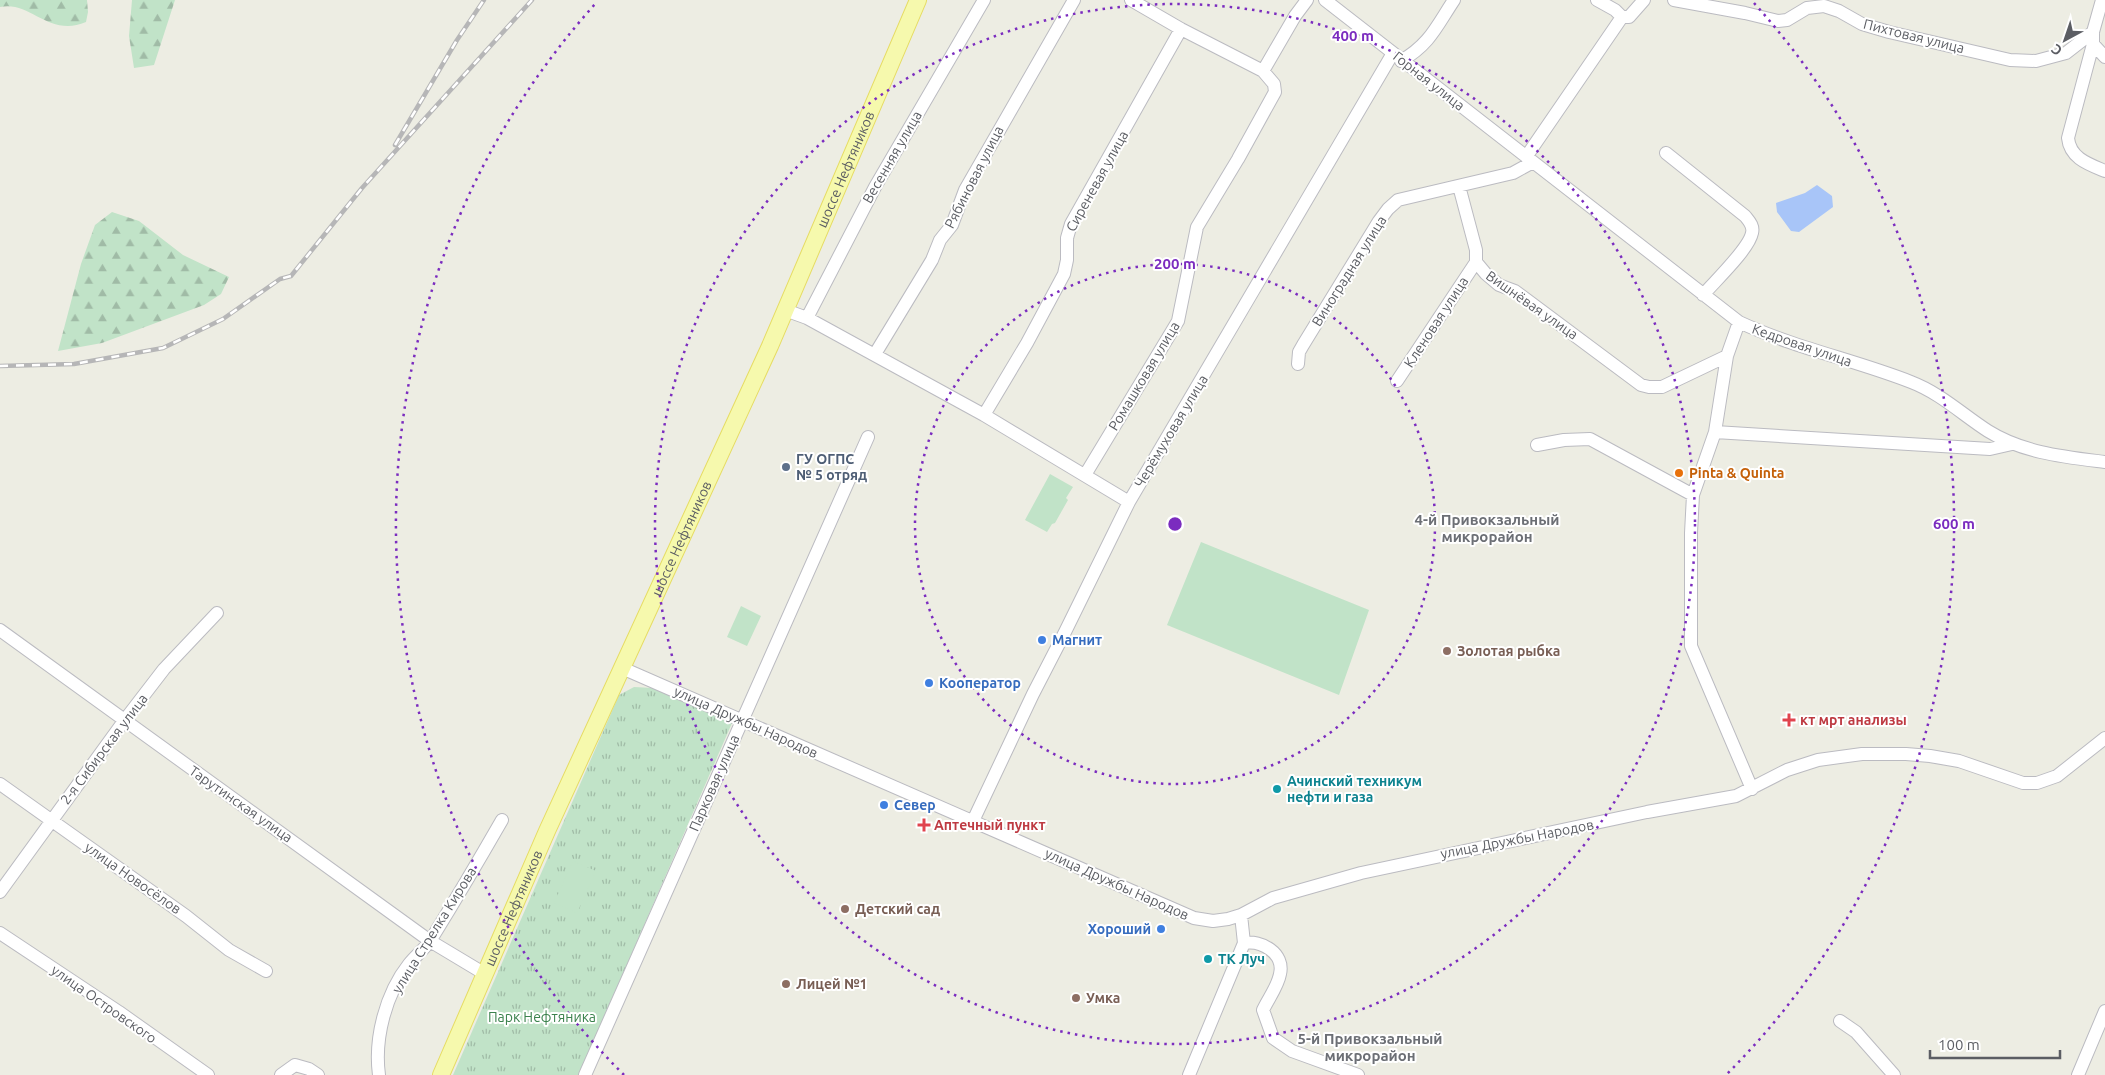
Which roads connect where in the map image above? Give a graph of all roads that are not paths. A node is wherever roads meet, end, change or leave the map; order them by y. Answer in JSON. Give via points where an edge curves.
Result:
{"nodes":[{"id":1,"x":918,"y":0,"type":"edge"},
{"id":2,"x":984,"y":0,"type":"edge"},
{"id":3,"x":1074,"y":0,"type":"edge"},
{"id":4,"x":1131,"y":0,"type":"edge"},
{"id":5,"x":1307,"y":0,"type":"edge"},
{"id":6,"x":1325,"y":0,"type":"edge"},
{"id":7,"x":1454,"y":0,"type":"edge"},
{"id":8,"x":1597,"y":0,"type":"edge"},
{"id":9,"x":1644,"y":0,"type":"edge"},
{"id":10,"x":1674,"y":0,"type":"edge"},
{"id":11,"x":2102,"y":0,"type":"edge"},
{"id":12,"x":1622,"y":17,"type":"junction"},
{"id":13,"x":1182,"y":29,"type":"junction"},
{"id":14,"x":2093,"y":38,"type":"junction"},
{"id":15,"x":1397,"y":57,"type":"junction"},
{"id":16,"x":2105,"y":57,"type":"edge"},
{"id":17,"x":1263,"y":71,"type":"junction"},
{"id":18,"x":1666,"y":153,"type":"dead end"},
{"id":19,"x":1529,"y":160,"type":"junction"},
{"id":20,"x":2105,"y":171,"type":"edge"},
{"id":21,"x":1459,"y":186,"type":"junction"},
{"id":22,"x":1476,"y":262,"type":"junction"},
{"id":23,"x":1704,"y":295,"type":"junction"},
{"id":24,"x":785,"y":310,"type":"junction"},
{"id":25,"x":807,"y":318,"type":"junction"},
{"id":26,"x":1739,"y":322,"type":"junction"},
{"id":27,"x":875,"y":354,"type":"junction"},
{"id":28,"x":1727,"y":356,"type":"junction"},
{"id":29,"x":1298,"y":364,"type":"dead end"},
{"id":30,"x":1397,"y":382,"type":"dead end"},
{"id":31,"x":984,"y":415,"type":"junction"},
{"id":32,"x":1715,"y":432,"type":"junction"},
{"id":33,"x":868,"y":437,"type":"dead end"},
{"id":34,"x":2012,"y":444,"type":"junction"},
{"id":35,"x":1537,"y":445,"type":"dead end"},
{"id":36,"x":2105,"y":462,"type":"edge"},
{"id":37,"x":1085,"y":475,"type":"junction"},
{"id":38,"x":1693,"y":495,"type":"junction"},
{"id":39,"x":1129,"y":502,"type":"junction"},
{"id":40,"x":218,"y":613,"type":"dead end"},
{"id":41,"x":0,"y":630,"type":"edge"},
{"id":42,"x":622,"y":668,"type":"junction"},
{"id":43,"x":742,"y":720,"type":"junction"},
{"id":44,"x":124,"y":721,"type":"junction"},
{"id":45,"x":2105,"y":738,"type":"edge"},
{"id":46,"x":0,"y":784,"type":"edge"},
{"id":47,"x":1752,"y":788,"type":"junction"},
{"id":48,"x":502,"y":820,"type":"dead end"},
{"id":49,"x":51,"y":821,"type":"junction"},
{"id":50,"x":973,"y":821,"type":"junction"},
{"id":51,"x":0,"y":892,"type":"edge"},
{"id":52,"x":1241,"y":915,"type":"junction"},
{"id":53,"x":0,"y":933,"type":"edge"},
{"id":54,"x":430,"y":941,"type":"junction"},
{"id":55,"x":1244,"y":943,"type":"junction"},
{"id":56,"x":266,"y":971,"type":"dead end"},
{"id":57,"x":485,"y":974,"type":"junction"},
{"id":58,"x":2105,"y":1011,"type":"edge"},
{"id":59,"x":1840,"y":1021,"type":"dead end"},
{"id":60,"x":208,"y":1075,"type":"edge"},
{"id":61,"x":281,"y":1075,"type":"edge"},
{"id":62,"x":318,"y":1075,"type":"edge"},
{"id":63,"x":378,"y":1075,"type":"edge"},
{"id":64,"x":441,"y":1075,"type":"edge"},
{"id":65,"x":585,"y":1075,"type":"edge"},
{"id":66,"x":1189,"y":1075,"type":"edge"},
{"id":67,"x":1358,"y":1075,"type":"edge"},
{"id":68,"x":1894,"y":1075,"type":"edge"},
{"id":69,"x":2078,"y":1075,"type":"edge"}],
"edges":[{"from":1,"to":24,"type":"main road","name":"шоссе Нефтяников"},
{"from":2,"to":25,"type":"street","name":"Весенняя улица","via":[[875,187]]},
{"from":3,"to":27,"type":"street","name":"Рябиновая улица","via":[[965,190],[952,225],[940,240],[932,260]]},
{"from":4,"to":13,"type":"street"},
{"from":5,"to":17,"type":"street"},
{"from":6,"to":15,"type":"street","name":"Горная улица"},
{"from":7,"to":15,"type":"street","name":"Черёмуховая улица","via":[[1417,52]]},
{"from":8,"to":12,"type":"street"},
{"from":9,"to":12,"type":"street","via":[[1630,17]]},
{"from":10,"to":14,"type":"street","name":"Пихтовая улица","via":[[1778,21],[1788,20],[1807,8],[1824,6],[1862,24],[1889,32],[2010,60],[2036,61],[2066,53]]},
{"from":11,"to":14,"type":"street"},
{"from":12,"to":19,"type":"street"},
{"from":13,"to":17,"type":"street"},
{"from":13,"to":31,"type":"street","name":"Сиреневая улица","via":[[1071,224],[1064,274]]},
{"from":14,"to":16,"type":"street"},
{"from":14,"to":20,"type":"street","via":[[2068,138],[2076,157]]},
{"from":15,"to":19,"type":"street","name":"Горная улица"},
{"from":15,"to":39,"type":"street","name":"Черёмуховая улица"},
{"from":17,"to":37,"type":"street","name":"Ромашковая улица","via":[[1274,84],[1272,98],[1197,227],[1178,321]]},
{"from":18,"to":23,"type":"street","via":[[1746,216],[1753,228],[1746,246]]},
{"from":19,"to":21,"type":"street","name":"Виноградная улица","via":[[1513,172]]},
{"from":19,"to":23,"type":"street","name":"Кедровая улица"},
{"from":21,"to":22,"type":"street","name":"Вишнёвая улица","via":[[1476,250]]},
{"from":21,"to":29,"type":"street","name":"Виноградная улица","via":[[1398,200],[1388,209],[1303,345]]},
{"from":22,"to":28,"type":"street","name":"Вишнёвая улица","via":[[1500,285],[1515,291],[1641,384],[1662,387]]},
{"from":22,"to":30,"type":"street","name":"Кленовая улица"},
{"from":23,"to":26,"type":"street","name":"Кедровая улица"},
{"from":24,"to":25,"type":"street"},
{"from":24,"to":42,"type":"main road","name":"шоссе Нефтяников"},
{"from":25,"to":27,"type":"street"},
{"from":26,"to":28,"type":"street"},
{"from":26,"to":34,"type":"street","name":"Кедровая улица","via":[[1802,348],[1921,386]]},
{"from":27,"to":31,"type":"street"},
{"from":28,"to":32,"type":"street"},
{"from":31,"to":37,"type":"street"},
{"from":32,"to":34,"type":"street","via":[[1990,449]]},
{"from":32,"to":38,"type":"street"},
{"from":33,"to":43,"type":"street","name":"Парковая улица"},
{"from":34,"to":36,"type":"street","name":"Кедровая улица","via":[[2065,457]]},
{"from":35,"to":38,"type":"street","via":[[1590,440]]},
{"from":37,"to":39,"type":"street"},
{"from":38,"to":47,"type":"street","via":[[1691,646]]},
{"from":39,"to":50,"type":"street","name":"Черёмуховая улица"},
{"from":40,"to":44,"type":"street","name":"2-я Сибирская улица","via":[[164,670]]},
{"from":41,"to":44,"type":"street","name":"Тарутинская улица"},
{"from":42,"to":43,"type":"street","name":"улица Дружбы Народов"},
{"from":42,"to":57,"type":"main road","name":"шоссе Нефтяников"},
{"from":43,"to":50,"type":"street","name":"улица Дружбы Народов"},
{"from":43,"to":65,"type":"street","name":"Парковая улица"},
{"from":44,"to":49,"type":"street","name":"2-я Сибирская улица"},
{"from":44,"to":54,"type":"street","name":"Тарутинская улица"},
{"from":45,"to":47,"type":"street","name":"улица Дружбы Народов","via":[[2064,772],[2037,783],[1930,756],[1871,754],[1801,765]]},
{"from":46,"to":49,"type":"street","name":"улица Новосёлов"},
{"from":47,"to":52,"type":"street","name":"улица Дружбы Народов","via":[[1736,796],[1361,873],[1273,898]]},
{"from":48,"to":54,"type":"street","name":"улица Стрелка Кирова"},
{"from":49,"to":51,"type":"street","name":"2-я Сибирская улица"},
{"from":49,"to":56,"type":"street","name":"улица Новосёлов","via":[[229,950]]},
{"from":50,"to":52,"type":"street","name":"улица Дружбы Народов","via":[[1194,918],[1213,921]]},
{"from":52,"to":55,"type":"street"},
{"from":53,"to":60,"type":"street","name":"улица Островского"},
{"from":54,"to":57,"type":"street","name":"Тарутинская улица"},
{"from":54,"to":63,"type":"street","name":"улица Стрелка Кирова","via":[[408,965],[394,988],[382,1020],[376,1056]]},
{"from":55,"to":66,"type":"street"},
{"from":55,"to":67,"type":"street","via":[[1253,941],[1261,944],[1278,960],[1280,974],[1263,1010],[1273,1038],[1304,1056]]},
{"from":57,"to":64,"type":"main road","name":"шоссе Нефтяников"},
{"from":58,"to":69,"type":"street"},
{"from":59,"to":68,"type":"street","via":[[1856,1032]]},
{"from":61,"to":62,"type":"street","via":[[295,1065]]}]}
